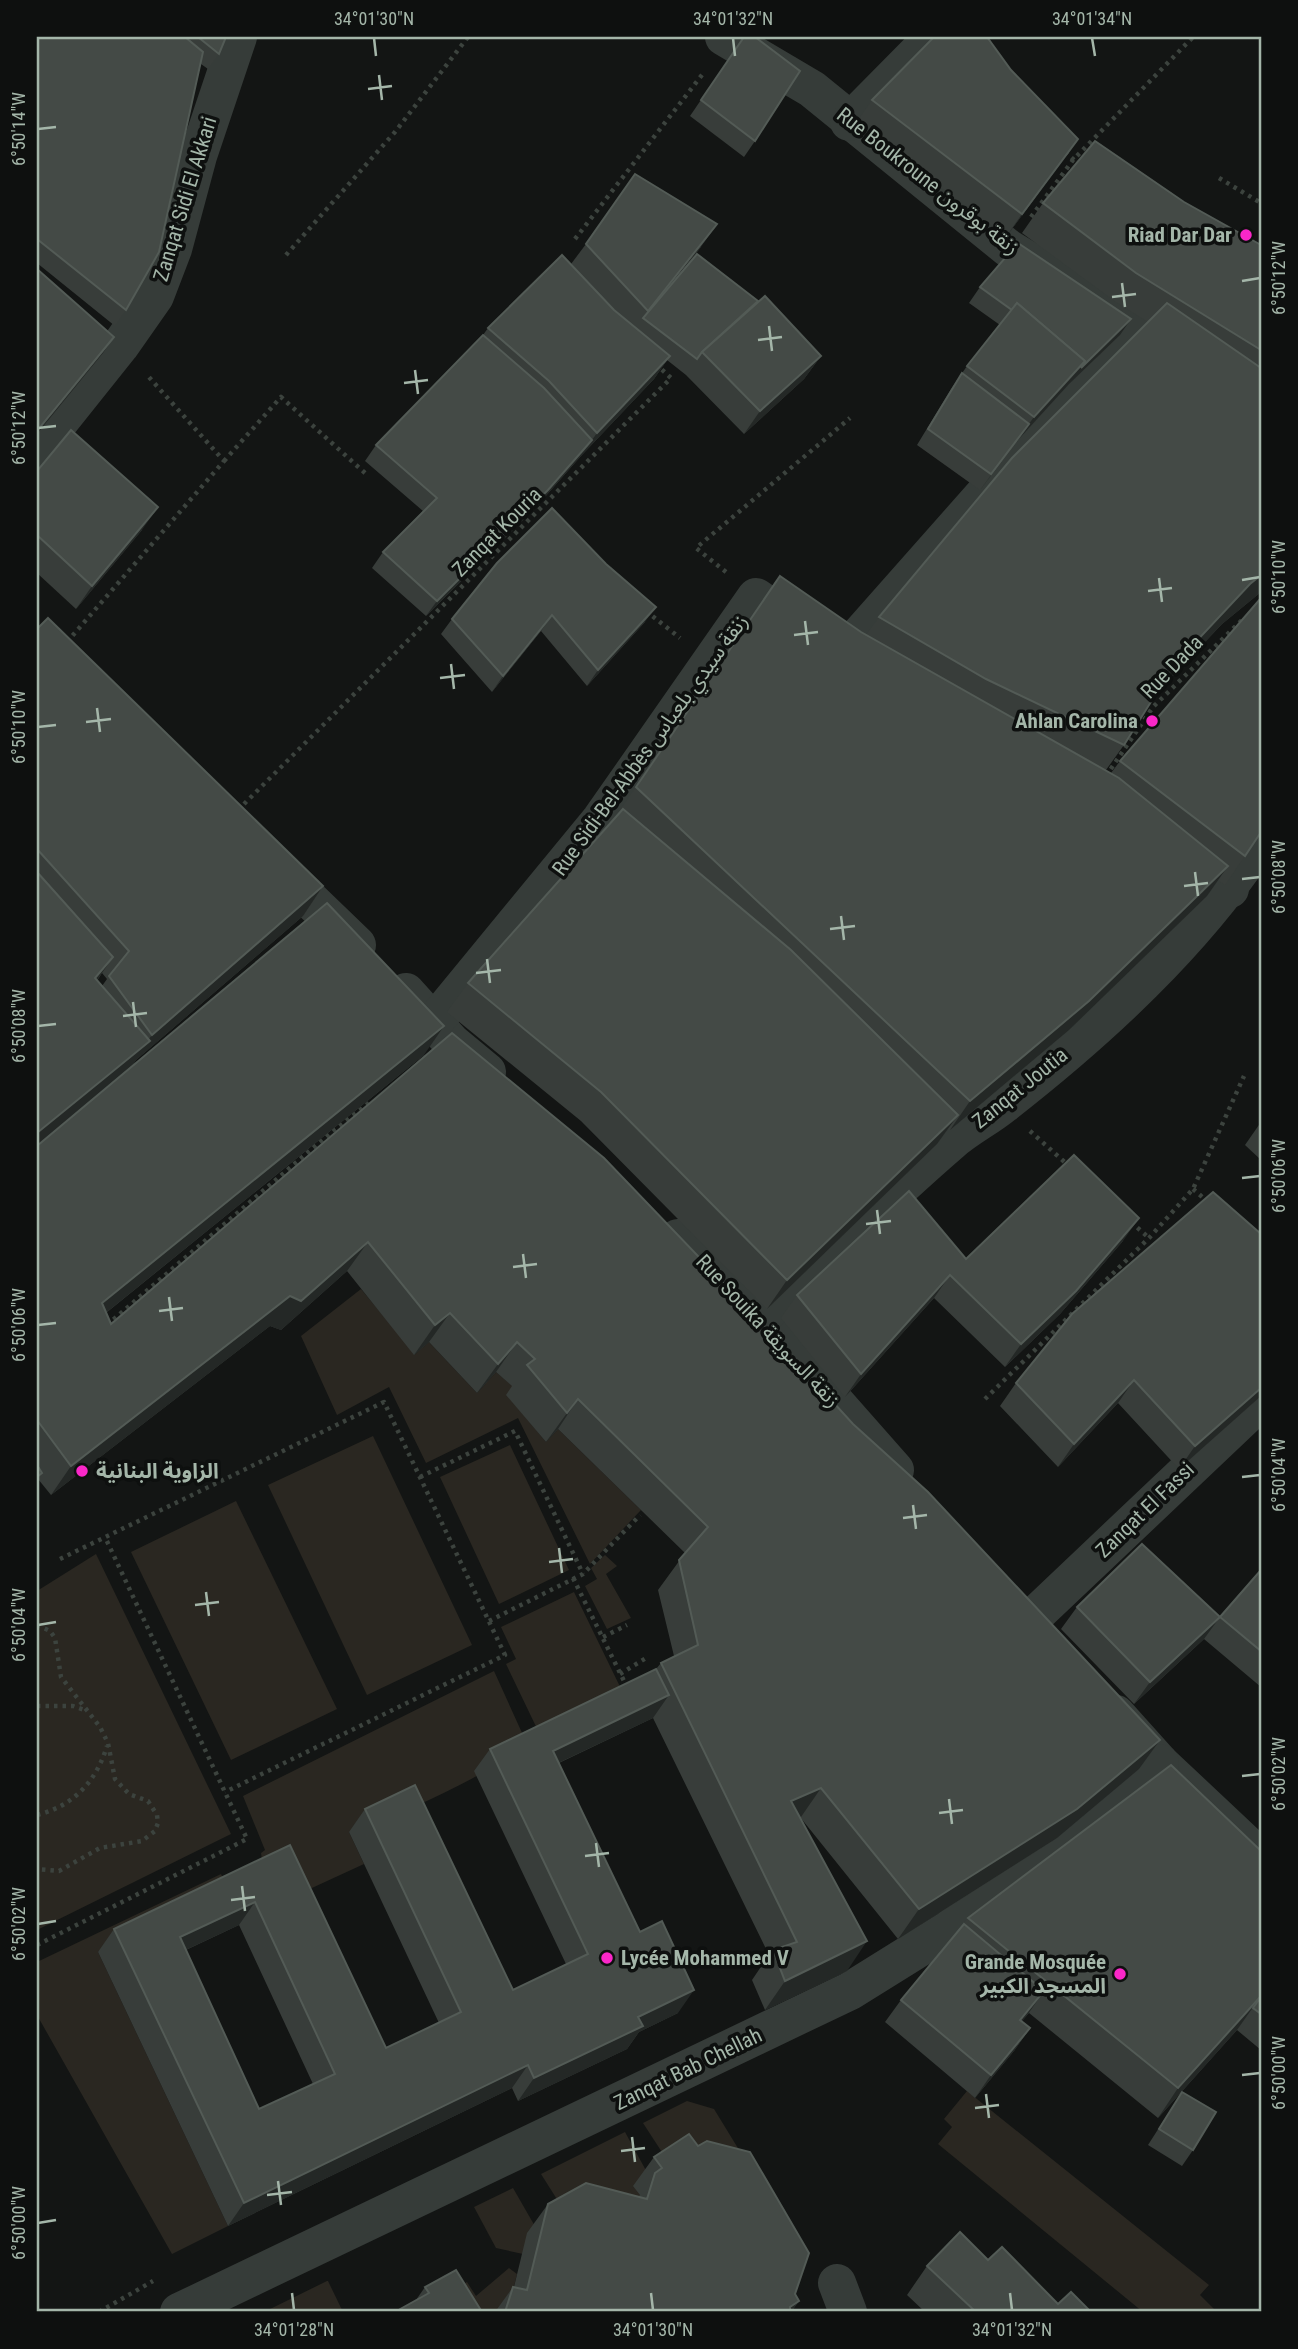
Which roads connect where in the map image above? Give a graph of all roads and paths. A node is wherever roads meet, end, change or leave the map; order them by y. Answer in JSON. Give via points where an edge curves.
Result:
{"nodes":[{"id":1,"x":238,"y":37,"type":"edge"},
{"id":2,"x":468,"y":37,"type":"edge"},
{"id":3,"x":772,"y":37,"type":"edge"},
{"id":4,"x":933,"y":37,"type":"edge"},
{"id":5,"x":1192,"y":37,"type":"edge"},
{"id":6,"x":726,"y":38,"type":"edge"},
{"id":7,"x":812,"y":89,"type":"junction"},
{"id":8,"x":849,"y":122,"type":"junction"},
{"id":9,"x":1055,"y":143,"type":"edge"},
{"id":10,"x":1073,"y":160,"type":"junction"},
{"id":11,"x":1084,"y":168,"type":"edge"},
{"id":12,"x":1219,"y":178,"type":"dead end"},
{"id":13,"x":1261,"y":203,"type":"edge"},
{"id":14,"x":575,"y":239,"type":"dead end"},
{"id":15,"x":1008,"y":248,"type":"junction"},
{"id":16,"x":286,"y":255,"type":"dead end"},
{"id":17,"x":1133,"y":326,"type":"junction"},
{"id":18,"x":120,"y":346,"type":"junction"},
{"id":19,"x":652,"y":360,"type":"edge"},
{"id":20,"x":1261,"y":401,"type":"edge"},
{"id":21,"x":850,"y":418,"type":"dead end"},
{"id":22,"x":37,"y":450,"type":"edge"},
{"id":23,"x":224,"y":461,"type":"junction"},
{"id":24,"x":365,"y":473,"type":"dead end"},
{"id":25,"x":756,"y":597,"type":"junction"},
{"id":26,"x":637,"y":604,"type":"edge"},
{"id":27,"x":1252,"y":611,"type":"edge"},
{"id":28,"x":62,"y":647,"type":"edge"},
{"id":29,"x":840,"y":657,"type":"junction"},
{"id":30,"x":711,"y":663,"type":"junction"},
{"id":31,"x":876,"y":676,"type":"edge"},
{"id":32,"x":1100,"y":785,"type":"edge"},
{"id":33,"x":227,"y":820,"type":"joint"},
{"id":34,"x":1141,"y":827,"type":"edge"},
{"id":35,"x":1261,"y":841,"type":"edge"},
{"id":36,"x":1230,"y":889,"type":"junction"},
{"id":37,"x":435,"y":1021,"type":"junction"},
{"id":38,"x":1244,"y":1076,"type":"dead end"},
{"id":39,"x":514,"y":1094,"type":"edge"},
{"id":40,"x":377,"y":1097,"type":"edge"},
{"id":41,"x":1002,"y":1106,"type":"junction"},
{"id":42,"x":1081,"y":1176,"type":"edge"},
{"id":43,"x":1194,"y":1189,"type":"junction"},
{"id":44,"x":1213,"y":1207,"type":"edge"},
{"id":45,"x":655,"y":1215,"type":"edge"},
{"id":46,"x":1129,"y":1220,"type":"edge"},
{"id":47,"x":1149,"y":1238,"type":"junction"},
{"id":48,"x":761,"y":1318,"type":"junction"},
{"id":49,"x":104,"y":1328,"type":"edge"},
{"id":50,"x":985,"y":1399,"type":"dead end"},
{"id":51,"x":1261,"y":1401,"type":"edge"},
{"id":52,"x":420,"y":1477,"type":"junction"},
{"id":53,"x":915,"y":1492,"type":"edge"},
{"id":54,"x":640,"y":1515,"type":"dead end"},
{"id":55,"x":105,"y":1537,"type":"junction"},
{"id":56,"x":60,"y":1559,"type":"dead end"},
{"id":57,"x":583,"y":1574,"type":"junction"},
{"id":58,"x":573,"y":1578,"type":"junction"},
{"id":59,"x":489,"y":1621,"type":"junction"},
{"id":60,"x":37,"y":1625,"type":"edge"},
{"id":61,"x":627,"y":1625,"type":"dead end"},
{"id":62,"x":603,"y":1637,"type":"junction"},
{"id":63,"x":1058,"y":1651,"type":"edge"},
{"id":64,"x":646,"y":1658,"type":"dead end"},
{"id":65,"x":620,"y":1674,"type":"junction"},
{"id":66,"x":629,"y":1691,"type":"edge"},
{"id":67,"x":1095,"y":1692,"type":"edge"},
{"id":68,"x":37,"y":1706,"type":"edge"},
{"id":69,"x":90,"y":1712,"type":"junction"},
{"id":70,"x":108,"y":1743,"type":"junction"},
{"id":71,"x":1160,"y":1763,"type":"junction"},
{"id":72,"x":225,"y":1793,"type":"junction"},
{"id":73,"x":37,"y":1815,"type":"edge"},
{"id":74,"x":1261,"y":1858,"type":"edge"},
{"id":75,"x":37,"y":1869,"type":"edge"},
{"id":76,"x":37,"y":1945,"type":"edge"},
{"id":77,"x":157,"y":2279,"type":"dead end"},
{"id":78,"x":99,"y":2312,"type":"edge"},
{"id":79,"x":179,"y":2312,"type":"edge"}],
"edges":[{"from":1,"to":18,"type":"street","name":"Zanqat Sidi El Akkari","via":[[173,249],[155,296]]},
{"from":2,"to":16,"type":"path","via":[[395,132]]},
{"from":3,"to":7,"type":"street"},
{"from":4,"to":8,"type":"street"},
{"from":5,"to":10,"type":"path"},
{"from":6,"to":7,"type":"street"},
{"from":6,"to":14,"type":"path"},
{"from":7,"to":8,"type":"street","name":"Rue Boukroune زنقة بوقرون"},
{"from":8,"to":15,"type":"street","name":"Rue Boukroune زنقة بوقرون"},
{"from":9,"to":10,"type":"path"},
{"from":10,"to":11,"type":"path"},
{"from":10,"to":15,"type":"path"},
{"from":12,"to":13,"type":"path"},
{"from":15,"to":17,"type":"street","name":"Rue Boukroune زنقة بوقرون"},
{"from":17,"to":20,"type":"street","name":"Rue Boukroune زنقة بوقرون"},
{"from":17,"to":29,"type":"street"},
{"from":18,"to":22,"type":"street","name":"Zanqat Sidi El Akkari"},
{"from":18,"to":23,"type":"path"},
{"from":19,"to":33,"type":"path","name":"Zanqat Kouria","via":[[671,378]]},
{"from":21,"to":25,"type":"path","via":[[696,548]]},
{"from":23,"to":24,"type":"path","via":[[281,397]]},
{"from":23,"to":28,"type":"path"},
{"from":25,"to":29,"type":"street"},
{"from":25,"to":30,"type":"street","name":"Rue Sidi-Bel-Abbès زنقة سيدي بلعباس"},
{"from":26,"to":30,"type":"path"},
{"from":27,"to":32,"type":"path","name":"Rue Dada","via":[[1153,708]]},
{"from":29,"to":31,"type":"street"},
{"from":30,"to":37,"type":"street","name":"Rue Sidi-Bel-Abbès زنقة سيدي بلعباس","via":[[601,819]]},
{"from":33,"to":37,"type":"street"},
{"from":34,"to":36,"type":"street"},
{"from":35,"to":36,"type":"street","name":"Zanqat Joutia"},
{"from":36,"to":41,"type":"street","name":"Zanqat Joutia","via":[[1100,1022]]},
{"from":37,"to":39,"type":"street","via":[[452,1043]]},
{"from":38,"to":43,"type":"path"},
{"from":40,"to":49,"type":"path"},
{"from":41,"to":42,"type":"path"},
{"from":41,"to":48,"type":"street","name":"Zanqat Joutia","via":[[953,1139]]},
{"from":43,"to":44,"type":"path"},
{"from":43,"to":47,"type":"path"},
{"from":45,"to":48,"type":"street","name":"Rue Souika زنقة السويقة"},
{"from":46,"to":47,"type":"path"},
{"from":47,"to":50,"type":"path"},
{"from":48,"to":53,"type":"street","name":"Rue Souika زنقة السويقة"},
{"from":51,"to":63,"type":"street","name":"Zanqat El Fassi","via":[[1018,1607]]},
{"from":52,"to":55,"type":"path","via":[[384,1402]]},
{"from":52,"to":57,"type":"path","via":[[515,1431]]},
{"from":52,"to":59,"type":"path"},
{"from":54,"to":57,"type":"path"},
{"from":55,"to":56,"type":"path"},
{"from":55,"to":72,"type":"path"},
{"from":57,"to":58,"type":"path"},
{"from":58,"to":59,"type":"path"},
{"from":58,"to":62,"type":"path"},
{"from":59,"to":72,"type":"path","via":[[505,1655]]},
{"from":60,"to":69,"type":"path","via":[[55,1638],[61,1677]]},
{"from":61,"to":62,"type":"path"},
{"from":62,"to":65,"type":"path"},
{"from":64,"to":65,"type":"path"},
{"from":65,"to":66,"type":"path"},
{"from":67,"to":71,"type":"street"},
{"from":68,"to":69,"type":"path","via":[[73,1706]]},
{"from":69,"to":70,"type":"path"},
{"from":70,"to":73,"type":"path","via":[[103,1761],[84,1790],[56,1810]]},
{"from":70,"to":75,"type":"path","via":[[115,1779],[129,1794],[154,1808],[155,1831],[142,1841],[100,1847],[59,1871]]},
{"from":71,"to":74,"type":"street"},
{"from":71,"to":79,"type":"street","name":"Zanqat Bab Chellah","via":[[948,1930],[850,1991]]},
{"from":72,"to":76,"type":"path","via":[[247,1839]]},
{"from":77,"to":78,"type":"path"}]}
